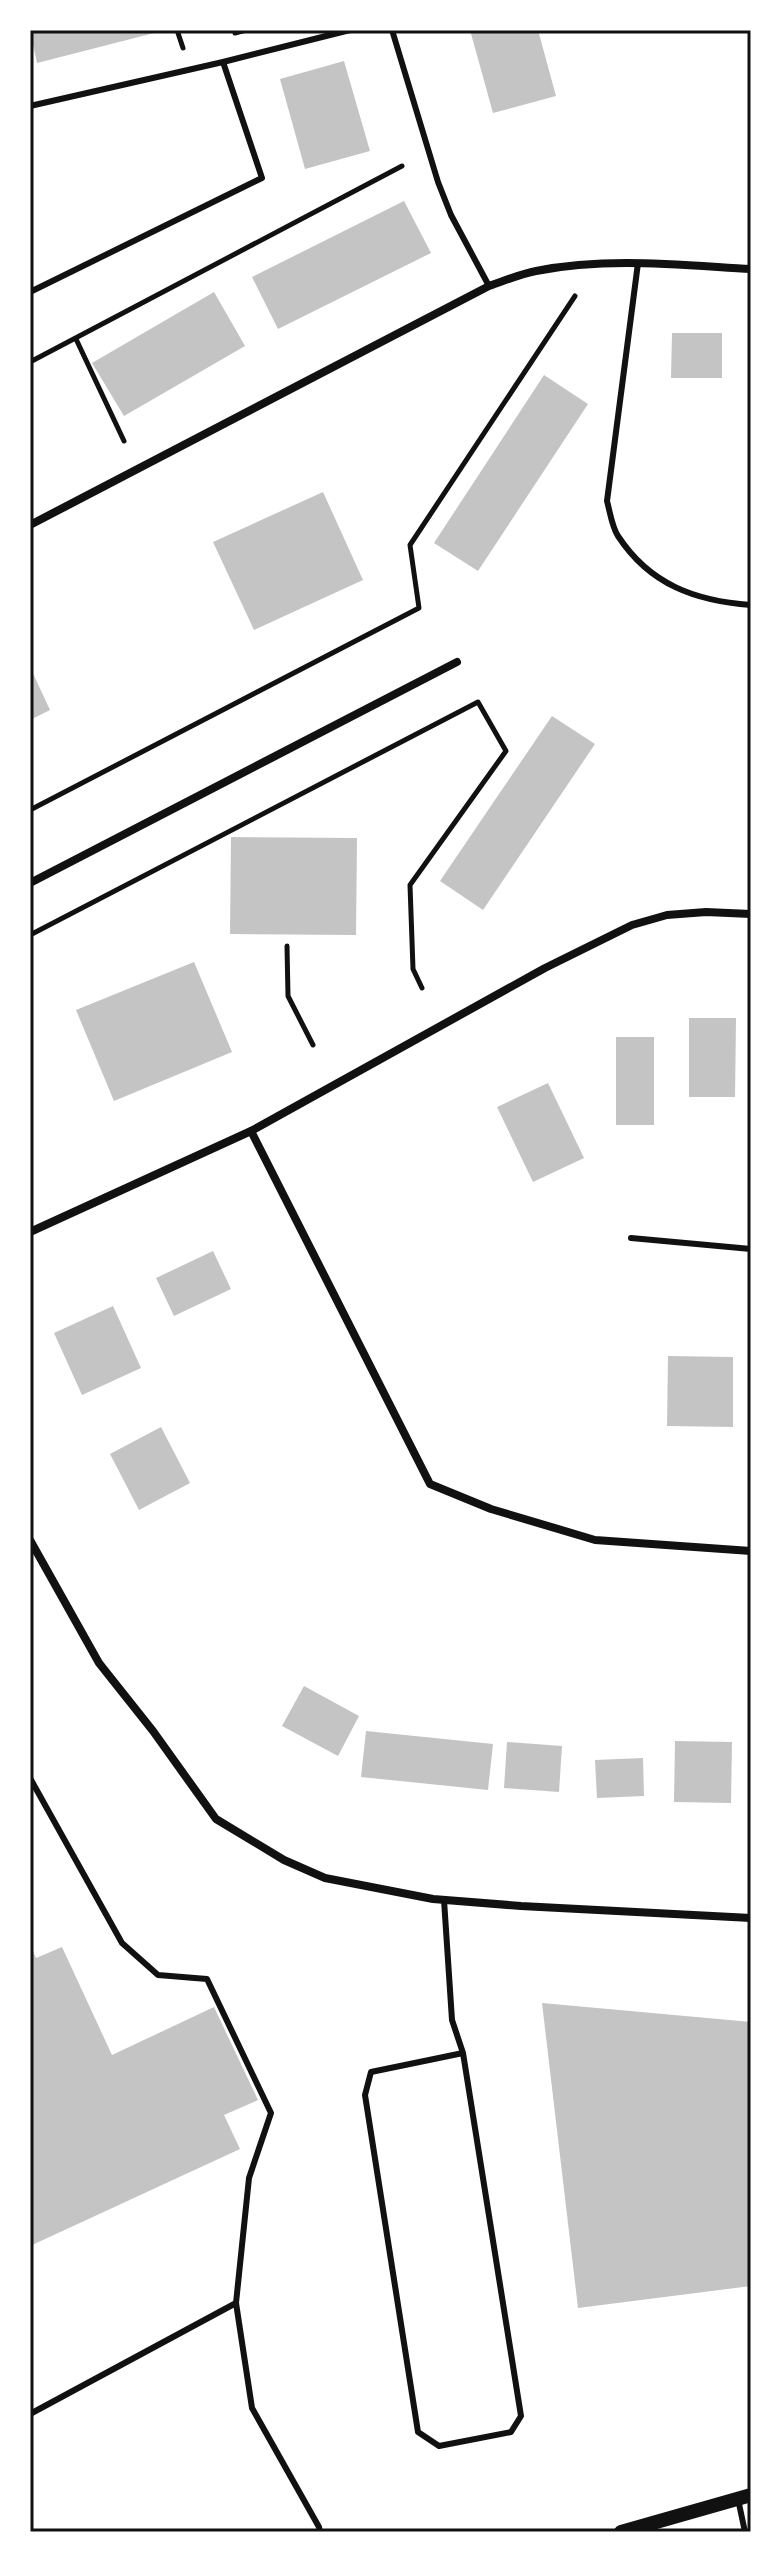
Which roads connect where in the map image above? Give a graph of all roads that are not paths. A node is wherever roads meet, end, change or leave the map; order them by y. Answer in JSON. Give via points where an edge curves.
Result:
{"nodes":[{"id":1,"x":350,"y":30,"type":"edge"},
{"id":2,"x":392,"y":30,"type":"edge"},
{"id":3,"x":223,"y":62,"type":"junction"},
{"id":4,"x":30,"y":106,"type":"edge"},
{"id":5,"x":638,"y":263,"type":"junction"},
{"id":6,"x":751,"y":269,"type":"edge"},
{"id":7,"x":489,"y":286,"type":"junction"},
{"id":8,"x":30,"y":292,"type":"edge"},
{"id":9,"x":30,"y":525,"type":"edge"},
{"id":10,"x":751,"y":605,"type":"edge"},
{"id":11,"x":457,"y":662,"type":"dead end"},
{"id":12,"x":30,"y":883,"type":"edge"},
{"id":13,"x":751,"y":914,"type":"edge"},
{"id":14,"x":251,"y":1131,"type":"junction"},
{"id":15,"x":30,"y":1232,"type":"edge"},
{"id":16,"x":631,"y":1238,"type":"dead end"},
{"id":17,"x":751,"y":1249,"type":"edge"},
{"id":18,"x":30,"y":1540,"type":"edge"},
{"id":19,"x":751,"y":1551,"type":"edge"},
{"id":20,"x":30,"y":1778,"type":"edge"},
{"id":21,"x":444,"y":1900,"type":"junction"},
{"id":22,"x":751,"y":1918,"type":"edge"},
{"id":23,"x":463,"y":2053,"type":"junction"},
{"id":24,"x":236,"y":2303,"type":"junction"},
{"id":25,"x":30,"y":2414,"type":"edge"},
{"id":26,"x":745,"y":2497,"type":"edge"},
{"id":27,"x":320,"y":2532,"type":"edge"},
{"id":28,"x":621,"y":2532,"type":"edge"},
{"id":29,"x":745,"y":2532,"type":"edge"}],
"edges":[{"from":1,"to":3,"type":"lane"},
{"from":2,"to":7,"type":"lane","via":[[438,182]]},
{"from":3,"to":4,"type":"lane"},
{"from":3,"to":8,"type":"lane","via":[[262,178]]},
{"from":5,"to":6,"type":"street"},
{"from":5,"to":7,"type":"street","via":[[533,271]]},
{"from":5,"to":10,"type":"lane","via":[[607,501],[617,534],[668,586],[720,603]]},
{"from":7,"to":9,"type":"street"},
{"from":11,"to":12,"type":"street"},
{"from":13,"to":14,"type":"street","via":[[667,915],[632,925]]},
{"from":14,"to":15,"type":"street"},
{"from":14,"to":19,"type":"street","via":[[430,1484],[491,1509],[595,1540]]},
{"from":16,"to":17,"type":"lane"},
{"from":18,"to":21,"type":"street","via":[[99,1663],[216,1819],[325,1878]]},
{"from":20,"to":24,"type":"lane","via":[[122,1943],[158,1975],[207,1979],[271,2113],[249,2178]]},
{"from":21,"to":22,"type":"street"},
{"from":21,"to":23,"type":"lane","via":[[452,2020]]},
{"from":23,"to":23,"type":"lane","via":[[521,2416],[511,2432],[439,2446],[418,2432],[365,2095],[371,2072]]},
{"from":24,"to":25,"type":"lane"},
{"from":24,"to":27,"type":"lane","via":[[252,2408]]},
{"from":26,"to":28,"type":"street"},
{"from":26,"to":29,"type":"lane"}]}
